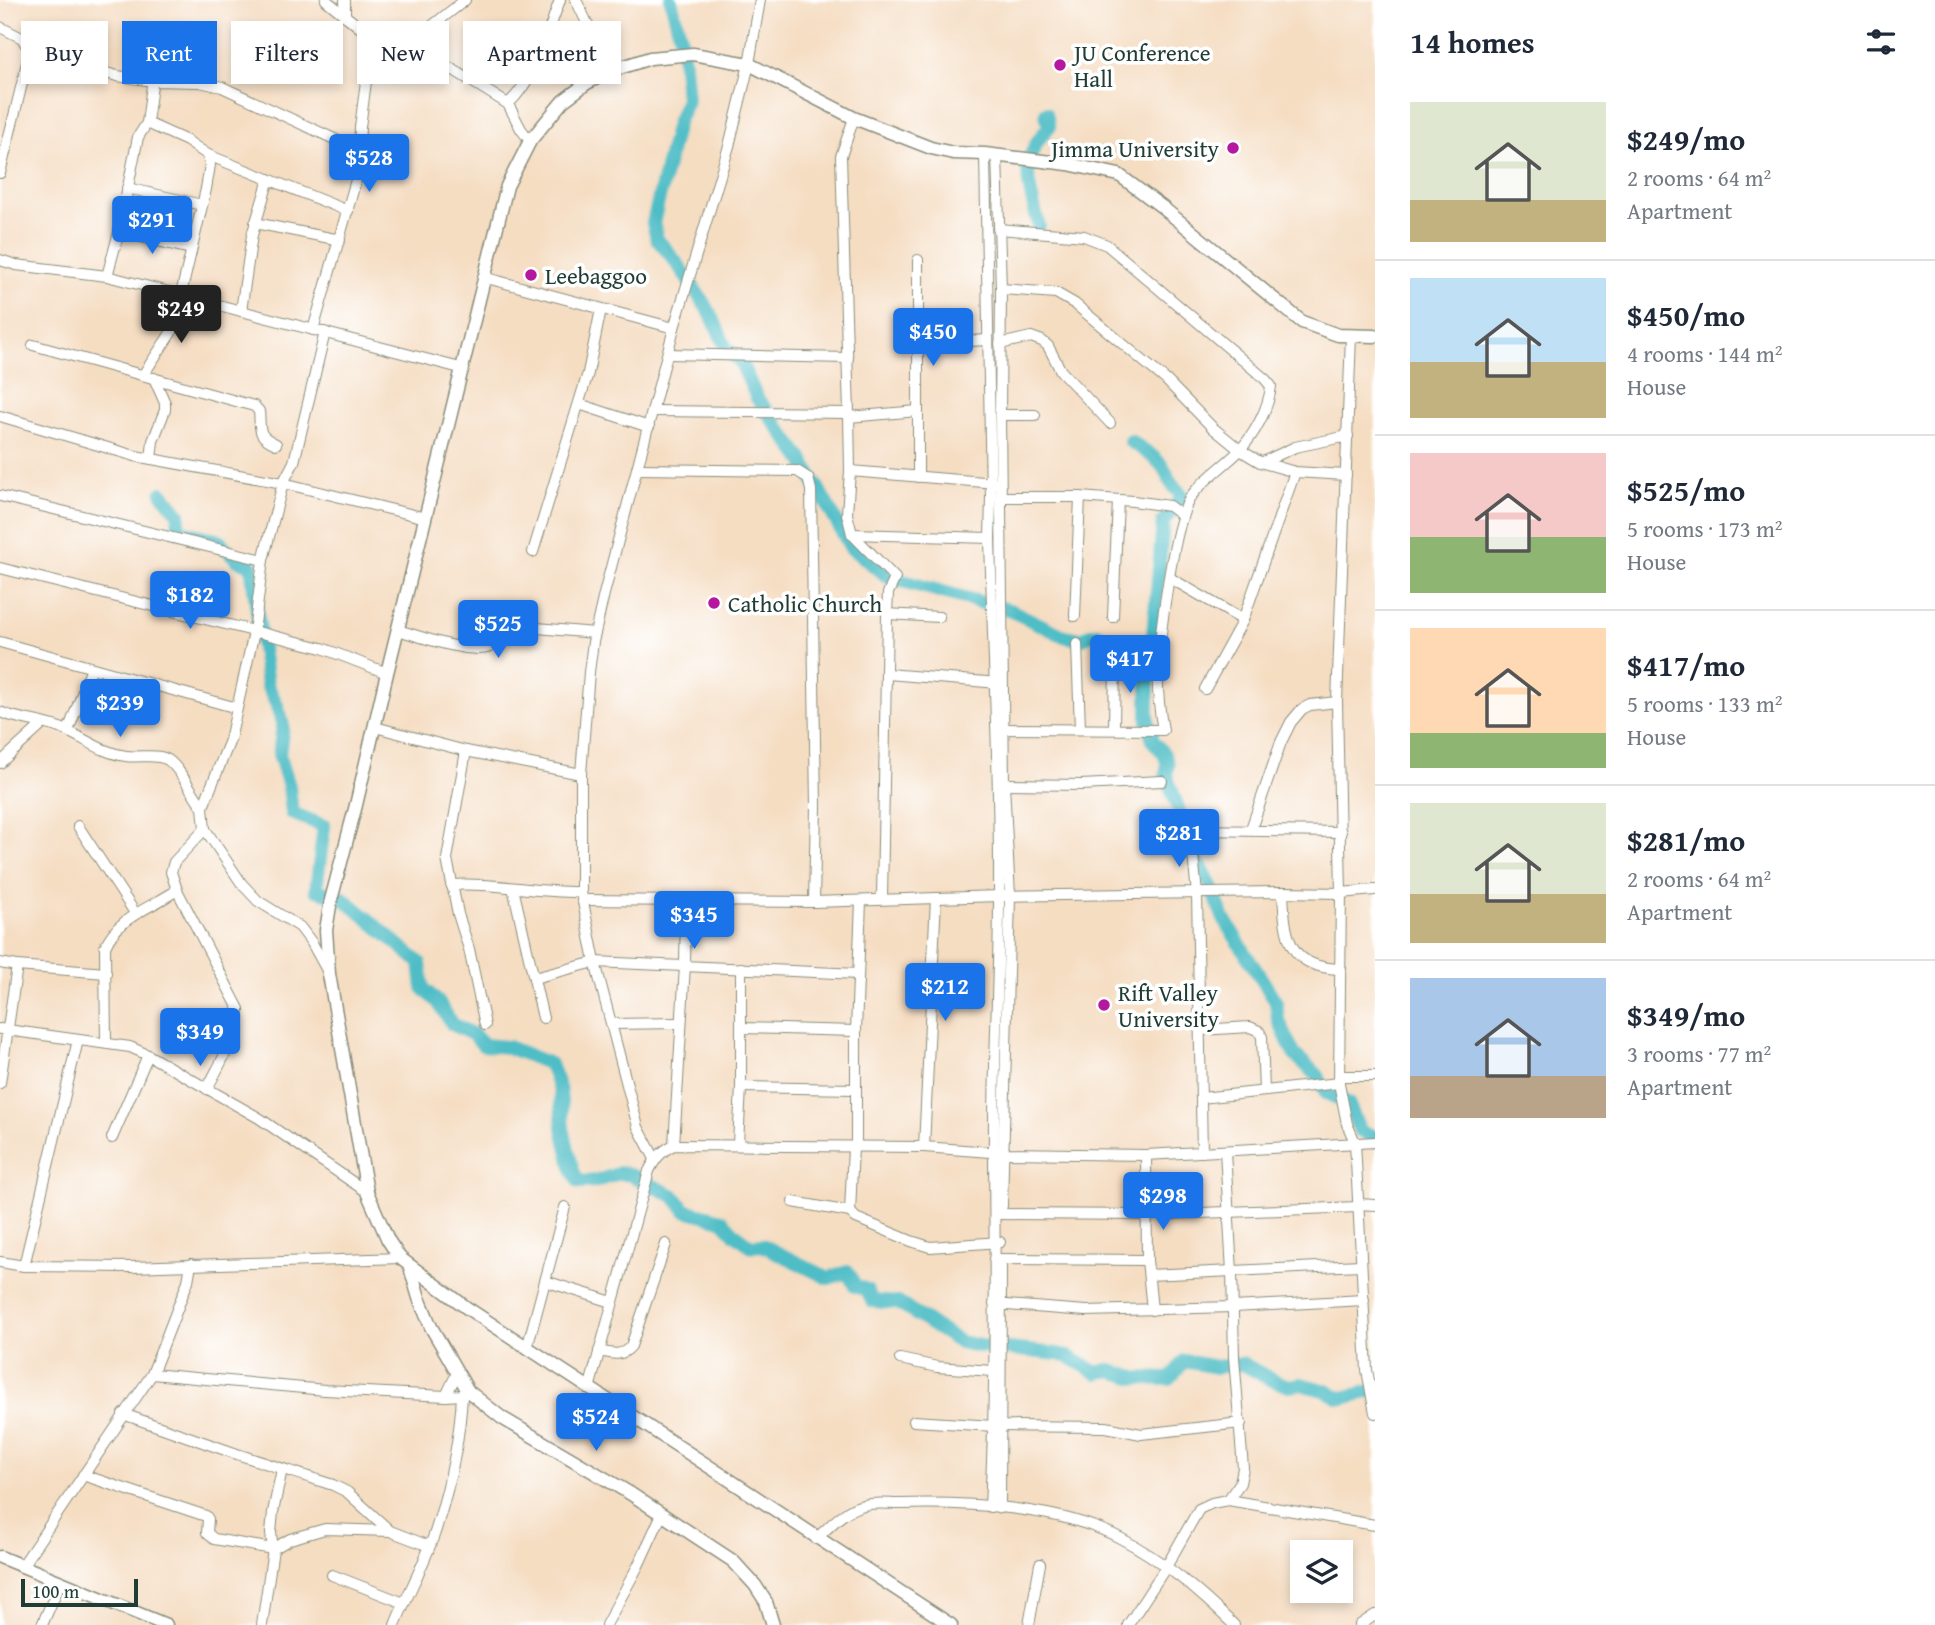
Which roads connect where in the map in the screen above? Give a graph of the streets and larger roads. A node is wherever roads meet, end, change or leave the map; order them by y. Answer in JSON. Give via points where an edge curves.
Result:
{"nodes":[{"id":1,"x":326,"y":0,"type":"edge"},
{"id":2,"x":345,"y":0,"type":"edge"},
{"id":3,"x":466,"y":0,"type":"edge"},
{"id":4,"x":560,"y":0,"type":"edge"},
{"id":5,"x":576,"y":0,"type":"edge"},
{"id":6,"x":760,"y":0,"type":"edge"},
{"id":7,"x":345,"y":16,"type":"junction"},
{"id":8,"x":439,"y":21,"type":"edge"},
{"id":9,"x":586,"y":21,"type":"edge"},
{"id":10,"x":357,"y":25,"type":"edge"},
{"id":11,"x":0,"y":27,"type":"edge"},
{"id":12,"x":21,"y":38,"type":"edge"},
{"id":13,"x":749,"y":64,"type":"junction"},
{"id":14,"x":449,"y":68,"type":"edge"},
{"id":15,"x":621,"y":68,"type":"edge"},
{"id":16,"x":22,"y":84,"type":"edge"},
{"id":17,"x":152,"y":84,"type":"edge"},
{"id":18,"x":209,"y":84,"type":"edge"},
{"id":19,"x":366,"y":84,"type":"edge"},
{"id":20,"x":586,"y":84,"type":"edge"},
{"id":21,"x":508,"y":104,"type":"junction"},
{"id":22,"x":854,"y":118,"type":"junction"},
{"id":23,"x":147,"y":123,"type":"junction"},
{"id":24,"x":530,"y":141,"type":"junction"},
{"id":25,"x":358,"y":149,"type":"junction"},
{"id":26,"x":208,"y":155,"type":"junction"},
{"id":27,"x":994,"y":155,"type":"junction"},
{"id":28,"x":0,"y":173,"type":"edge"},
{"id":29,"x":269,"y":179,"type":"junction"},
{"id":30,"x":127,"y":188,"type":"junction"},
{"id":31,"x":202,"y":205,"type":"junction"},
{"id":32,"x":348,"y":211,"type":"junction"},
{"id":33,"x":256,"y":223,"type":"junction"},
{"id":34,"x":998,"y":229,"type":"junction"},
{"id":35,"x":119,"y":232,"type":"junction"},
{"id":36,"x":340,"y":240,"type":"junction"},
{"id":37,"x":191,"y":249,"type":"junction"},
{"id":38,"x":0,"y":260,"type":"edge"},
{"id":39,"x":918,"y":260,"type":"dead end"},
{"id":40,"x":107,"y":276,"type":"junction"},
{"id":41,"x":483,"y":277,"type":"junction"},
{"id":42,"x":1001,"y":289,"type":"junction"},
{"id":43,"x":181,"y":294,"type":"junction"},
{"id":44,"x":194,"y":298,"type":"junction"},
{"id":45,"x":601,"y":309,"type":"junction"},
{"id":46,"x":241,"y":311,"type":"junction"},
{"id":47,"x":674,"y":328,"type":"junction"},
{"id":48,"x":313,"y":330,"type":"junction"},
{"id":49,"x":325,"y":332,"type":"junction"},
{"id":50,"x":1351,"y":336,"type":"junction"},
{"id":51,"x":1375,"y":336,"type":"edge"},
{"id":52,"x":988,"y":340,"type":"junction"},
{"id":53,"x":917,"y":344,"type":"junction"},
{"id":54,"x":1000,"y":344,"type":"junction"},
{"id":55,"x":33,"y":345,"type":"dead end"},
{"id":56,"x":668,"y":354,"type":"junction"},
{"id":57,"x":848,"y":358,"type":"junction"},
{"id":58,"x":464,"y":369,"type":"junction"},
{"id":59,"x":148,"y":377,"type":"junction"},
{"id":60,"x":579,"y":404,"type":"junction"},
{"id":61,"x":653,"y":411,"type":"junction"},
{"id":62,"x":918,"y":411,"type":"junction"},
{"id":63,"x":849,"y":415,"type":"junction"},
{"id":64,"x":1000,"y":415,"type":"junction"},
{"id":65,"x":1035,"y":415,"type":"dead end"},
{"id":66,"x":0,"y":416,"type":"edge"},
{"id":67,"x":1110,"y":422,"type":"dead end"},
{"id":68,"x":649,"y":427,"type":"junction"},
{"id":69,"x":1348,"y":436,"type":"junction"},
{"id":70,"x":276,"y":444,"type":"dead end"},
{"id":71,"x":1240,"y":450,"type":"junction"},
{"id":72,"x":150,"y":459,"type":"junction"},
{"id":73,"x":1263,"y":462,"type":"junction"},
{"id":74,"x":638,"y":469,"type":"junction"},
{"id":75,"x":850,"y":471,"type":"junction"},
{"id":76,"x":1295,"y":472,"type":"junction"},
{"id":77,"x":1346,"y":475,"type":"junction"},
{"id":78,"x":918,"y":477,"type":"junction"},
{"id":79,"x":283,"y":483,"type":"junction"},
{"id":80,"x":996,"y":483,"type":"junction"},
{"id":81,"x":0,"y":496,"type":"edge"},
{"id":82,"x":1002,"y":497,"type":"junction"},
{"id":83,"x":1080,"y":497,"type":"junction"},
{"id":84,"x":1118,"y":500,"type":"junction"},
{"id":85,"x":1181,"y":515,"type":"junction"},
{"id":86,"x":426,"y":518,"type":"junction"},
{"id":87,"x":852,"y":534,"type":"junction"},
{"id":88,"x":990,"y":538,"type":"junction"},
{"id":89,"x":533,"y":552,"type":"dead end"},
{"id":90,"x":262,"y":560,"type":"junction"},
{"id":91,"x":0,"y":568,"type":"edge"},
{"id":92,"x":1170,"y":578,"type":"junction"},
{"id":93,"x":887,"y":614,"type":"junction"},
{"id":94,"x":1075,"y":616,"type":"dead end"},
{"id":95,"x":939,"y":617,"type":"dead end"},
{"id":96,"x":1113,"y":617,"type":"dead end"},
{"id":97,"x":1243,"y":620,"type":"junction"},
{"id":98,"x":397,"y":630,"type":"junction"},
{"id":99,"x":254,"y":632,"type":"junction"},
{"id":100,"x":595,"y":633,"type":"junction"},
{"id":101,"x":0,"y":642,"type":"edge"},
{"id":102,"x":1077,"y":644,"type":"dead end"},
{"id":103,"x":1115,"y":661,"type":"dead end"},
{"id":104,"x":92,"y":668,"type":"junction"},
{"id":105,"x":387,"y":673,"type":"junction"},
{"id":106,"x":887,"y":674,"type":"junction"},
{"id":107,"x":998,"y":683,"type":"junction"},
{"id":108,"x":1206,"y":689,"type":"dead end"},
{"id":109,"x":1337,"y":702,"type":"junction"},
{"id":110,"x":237,"y":708,"type":"junction"},
{"id":111,"x":0,"y":712,"type":"edge"},
{"id":112,"x":43,"y":724,"type":"junction"},
{"id":113,"x":375,"y":727,"type":"junction"},
{"id":114,"x":1004,"y":729,"type":"junction"},
{"id":115,"x":1080,"y":729,"type":"junction"},
{"id":116,"x":1114,"y":729,"type":"junction"},
{"id":117,"x":68,"y":731,"type":"junction"},
{"id":118,"x":466,"y":751,"type":"junction"},
{"id":119,"x":0,"y":763,"type":"edge"},
{"id":120,"x":581,"y":774,"type":"junction"},
{"id":121,"x":1162,"y":781,"type":"dead end"},
{"id":122,"x":1004,"y":784,"type":"junction"},
{"id":123,"x":203,"y":807,"type":"junction"},
{"id":124,"x":78,"y":826,"type":"dead end"},
{"id":125,"x":205,"y":829,"type":"junction"},
{"id":126,"x":1251,"y":829,"type":"junction"},
{"id":127,"x":1340,"y":832,"type":"junction"},
{"id":128,"x":451,"y":885,"type":"junction"},
{"id":129,"x":513,"y":888,"type":"junction"},
{"id":130,"x":177,"y":890,"type":"junction"},
{"id":131,"x":1375,"y":891,"type":"edge"},
{"id":132,"x":1283,"y":892,"type":"junction"},
{"id":133,"x":1341,"y":893,"type":"junction"},
{"id":134,"x":1197,"y":894,"type":"junction"},
{"id":135,"x":582,"y":896,"type":"junction"},
{"id":136,"x":1005,"y":896,"type":"junction"},
{"id":137,"x":936,"y":898,"type":"junction"},
{"id":138,"x":882,"y":899,"type":"junction"},
{"id":139,"x":686,"y":901,"type":"junction"},
{"id":140,"x":861,"y":901,"type":"junction"},
{"id":141,"x":814,"y":902,"type":"junction"},
{"id":142,"x":135,"y":913,"type":"junction"},
{"id":143,"x":595,"y":962,"type":"junction"},
{"id":144,"x":0,"y":963,"type":"edge"},
{"id":145,"x":17,"y":966,"type":"junction"},
{"id":146,"x":685,"y":966,"type":"junction"},
{"id":147,"x":741,"y":968,"type":"junction"},
{"id":148,"x":1341,"y":969,"type":"junction"},
{"id":149,"x":106,"y":973,"type":"junction"},
{"id":150,"x":329,"y":974,"type":"junction"},
{"id":151,"x":859,"y":974,"type":"junction"},
{"id":152,"x":534,"y":978,"type":"junction"},
{"id":153,"x":543,"y":1018,"type":"dead end"},
{"id":154,"x":680,"y":1023,"type":"junction"},
{"id":155,"x":612,"y":1024,"type":"junction"},
{"id":156,"x":485,"y":1025,"type":"dead end"},
{"id":157,"x":741,"y":1028,"type":"junction"},
{"id":158,"x":5,"y":1030,"type":"edge"},
{"id":159,"x":1200,"y":1030,"type":"junction"},
{"id":160,"x":856,"y":1031,"type":"junction"},
{"id":161,"x":78,"y":1040,"type":"junction"},
{"id":162,"x":106,"y":1043,"type":"junction"},
{"id":163,"x":148,"y":1055,"type":"junction"},
{"id":164,"x":1375,"y":1076,"type":"edge"},
{"id":165,"x":1339,"y":1079,"type":"junction"},
{"id":166,"x":0,"y":1083,"type":"edge"},
{"id":167,"x":741,"y":1087,"type":"junction"},
{"id":168,"x":207,"y":1089,"type":"junction"},
{"id":169,"x":855,"y":1089,"type":"junction"},
{"id":170,"x":1264,"y":1091,"type":"junction"},
{"id":171,"x":1201,"y":1098,"type":"junction"},
{"id":172,"x":112,"y":1138,"type":"dead end"},
{"id":173,"x":1355,"y":1142,"type":"junction"},
{"id":174,"x":1375,"y":1142,"type":"edge"},
{"id":175,"x":738,"y":1144,"type":"junction"},
{"id":176,"x":674,"y":1145,"type":"junction"},
{"id":177,"x":855,"y":1147,"type":"junction"},
{"id":178,"x":924,"y":1147,"type":"junction"},
{"id":179,"x":1225,"y":1151,"type":"junction"},
{"id":180,"x":998,"y":1152,"type":"junction"},
{"id":181,"x":1202,"y":1152,"type":"junction"},
{"id":182,"x":1146,"y":1155,"type":"junction"},
{"id":183,"x":655,"y":1159,"type":"junction"},
{"id":184,"x":367,"y":1192,"type":"junction"},
{"id":185,"x":793,"y":1202,"type":"dead end"},
{"id":186,"x":1375,"y":1205,"type":"edge"},
{"id":187,"x":1358,"y":1206,"type":"junction"},
{"id":188,"x":565,"y":1207,"type":"dead end"},
{"id":189,"x":850,"y":1212,"type":"junction"},
{"id":190,"x":999,"y":1214,"type":"junction"},
{"id":191,"x":1229,"y":1214,"type":"junction"},
{"id":192,"x":1147,"y":1216,"type":"junction"},
{"id":193,"x":998,"y":1242,"type":"junction"},
{"id":194,"x":666,"y":1244,"type":"dead end"},
{"id":195,"x":400,"y":1258,"type":"junction"},
{"id":196,"x":997,"y":1259,"type":"junction"},
{"id":197,"x":1147,"y":1260,"type":"junction"},
{"id":198,"x":0,"y":1262,"type":"edge"},
{"id":199,"x":191,"y":1264,"type":"junction"},
{"id":200,"x":1360,"y":1265,"type":"junction"},
{"id":201,"x":24,"y":1266,"type":"junction"},
{"id":202,"x":410,"y":1267,"type":"junction"},
{"id":203,"x":1232,"y":1272,"type":"junction"},
{"id":204,"x":1150,"y":1275,"type":"junction"},
{"id":205,"x":545,"y":1281,"type":"junction"},
{"id":206,"x":1364,"y":1300,"type":"junction"},
{"id":207,"x":612,"y":1302,"type":"junction"},
{"id":208,"x":997,"y":1304,"type":"junction"},
{"id":209,"x":1233,"y":1307,"type":"junction"},
{"id":210,"x":1152,"y":1310,"type":"junction"},
{"id":211,"x":527,"y":1348,"type":"junction"},
{"id":212,"x":1371,"y":1348,"type":"edge"},
{"id":213,"x":599,"y":1350,"type":"junction"},
{"id":214,"x":900,"y":1359,"type":"dead end"},
{"id":215,"x":993,"y":1371,"type":"junction"},
{"id":216,"x":457,"y":1373,"type":"junction"},
{"id":217,"x":152,"y":1374,"type":"junction"},
{"id":218,"x":589,"y":1388,"type":"junction"},
{"id":219,"x":465,"y":1393,"type":"junction"},
{"id":220,"x":1371,"y":1395,"type":"edge"},
{"id":221,"x":446,"y":1396,"type":"junction"},
{"id":222,"x":1375,"y":1413,"type":"edge"},
{"id":223,"x":123,"y":1414,"type":"junction"},
{"id":224,"x":914,"y":1421,"type":"dead end"},
{"id":225,"x":1241,"y":1423,"type":"junction"},
{"id":226,"x":998,"y":1426,"type":"junction"},
{"id":227,"x":282,"y":1469,"type":"junction"},
{"id":228,"x":83,"y":1475,"type":"junction"},
{"id":229,"x":1228,"y":1500,"type":"junction"},
{"id":230,"x":995,"y":1508,"type":"junction"},
{"id":231,"x":662,"y":1514,"type":"junction"},
{"id":232,"x":1375,"y":1524,"type":"edge"},
{"id":233,"x":390,"y":1531,"type":"junction"},
{"id":234,"x":817,"y":1539,"type":"junction"},
{"id":235,"x":429,"y":1546,"type":"junction"},
{"id":236,"x":273,"y":1549,"type":"junction"},
{"id":237,"x":0,"y":1557,"type":"edge"},
{"id":238,"x":1040,"y":1564,"type":"dead end"},
{"id":239,"x":22,"y":1566,"type":"junction"},
{"id":240,"x":1166,"y":1567,"type":"junction"},
{"id":241,"x":332,"y":1575,"type":"dead end"},
{"id":242,"x":61,"y":1581,"type":"junction"},
{"id":243,"x":404,"y":1603,"type":"junction"},
{"id":244,"x":1375,"y":1615,"type":"edge"},
{"id":245,"x":42,"y":1625,"type":"edge"},
{"id":246,"x":166,"y":1625,"type":"edge"},
{"id":247,"x":262,"y":1625,"type":"edge"},
{"id":248,"x":395,"y":1625,"type":"edge"},
{"id":249,"x":606,"y":1625,"type":"edge"},
{"id":250,"x":773,"y":1625,"type":"edge"},
{"id":251,"x":951,"y":1625,"type":"edge"},
{"id":252,"x":1029,"y":1625,"type":"edge"},
{"id":253,"x":1128,"y":1625,"type":"edge"},
{"id":254,"x":1234,"y":1625,"type":"edge"},
{"id":255,"x":1360,"y":1625,"type":"edge"}],
"edges":[{"from":1,"to":7,"type":"street"},
{"from":2,"to":7,"type":"street"},
{"from":3,"to":8,"type":"street"},
{"from":4,"to":21,"type":"street","via":[[535,68]]},
{"from":5,"to":9,"type":"street"},
{"from":6,"to":13,"type":"street"},
{"from":7,"to":10,"type":"street"},
{"from":11,"to":12,"type":"street"},
{"from":13,"to":15,"type":"street","via":[[693,54]]},
{"from":13,"to":22,"type":"street"},
{"from":13,"to":47,"type":"street"},
{"from":14,"to":21,"type":"street"},
{"from":16,"to":28,"type":"street"},
{"from":17,"to":23,"type":"street"},
{"from":18,"to":25,"type":"street"},
{"from":19,"to":25,"type":"street"},
{"from":20,"to":24,"type":"street","via":[[563,102]]},
{"from":21,"to":24,"type":"street"},
{"from":22,"to":27,"type":"street","via":[[931,148]]},
{"from":22,"to":57,"type":"street","via":[[841,156]]},
{"from":23,"to":26,"type":"street"},
{"from":23,"to":30,"type":"street","via":[[138,138]]},
{"from":24,"to":41,"type":"street","via":[[507,186]]},
{"from":25,"to":32,"type":"street","via":[[358,173]]},
{"from":26,"to":29,"type":"street"},
{"from":26,"to":31,"type":"street"},
{"from":27,"to":34,"type":"street"},
{"from":27,"to":50,"type":"street","via":[[1119,175],[1302,322]]},
{"from":27,"to":52,"type":"street"},
{"from":29,"to":32,"type":"street"},
{"from":29,"to":33,"type":"street"},
{"from":30,"to":31,"type":"street"},
{"from":30,"to":35,"type":"street"},
{"from":31,"to":37,"type":"street"},
{"from":32,"to":36,"type":"street"},
{"from":33,"to":36,"type":"street"},
{"from":33,"to":46,"type":"street"},
{"from":34,"to":42,"type":"street"},
{"from":34,"to":71,"type":"street","via":[[1084,236],[1107,245],[1265,379],[1271,386],[1270,400]]},
{"from":35,"to":37,"type":"street"},
{"from":35,"to":40,"type":"street"},
{"from":36,"to":48,"type":"street"},
{"from":37,"to":43,"type":"street"},
{"from":38,"to":40,"type":"street"},
{"from":39,"to":53,"type":"street"},
{"from":40,"to":43,"type":"street"},
{"from":41,"to":45,"type":"street"},
{"from":41,"to":58,"type":"street"},
{"from":42,"to":54,"type":"street"},
{"from":42,"to":71,"type":"street","via":[[1056,293],[1075,304]]},
{"from":43,"to":44,"type":"street"},
{"from":44,"to":46,"type":"street"},
{"from":44,"to":59,"type":"street"},
{"from":45,"to":47,"type":"street"},
{"from":45,"to":60,"type":"street"},
{"from":46,"to":48,"type":"street"},
{"from":47,"to":56,"type":"street"},
{"from":48,"to":49,"type":"street"},
{"from":49,"to":58,"type":"street"},
{"from":49,"to":79,"type":"street","via":[[294,463]]},
{"from":50,"to":51,"type":"street"},
{"from":50,"to":69,"type":"street"},
{"from":52,"to":53,"type":"street"},
{"from":52,"to":80,"type":"street"},
{"from":53,"to":62,"type":"street"},
{"from":54,"to":64,"type":"street"},
{"from":54,"to":67,"type":"street","via":[[1031,337],[1042,341],[1061,371]]},
{"from":55,"to":59,"type":"street"},
{"from":56,"to":57,"type":"street"},
{"from":56,"to":61,"type":"street"},
{"from":57,"to":63,"type":"street"},
{"from":58,"to":86,"type":"street"},
{"from":59,"to":70,"type":"street","via":[[254,406],[263,438]]},
{"from":59,"to":72,"type":"street","via":[[165,403]]},
{"from":60,"to":68,"type":"street"},
{"from":60,"to":89,"type":"street"},
{"from":61,"to":63,"type":"street"},
{"from":61,"to":68,"type":"street"},
{"from":62,"to":63,"type":"street"},
{"from":62,"to":78,"type":"street"},
{"from":63,"to":75,"type":"street"},
{"from":64,"to":65,"type":"street"},
{"from":64,"to":80,"type":"street"},
{"from":66,"to":72,"type":"street"},
{"from":68,"to":74,"type":"street"},
{"from":69,"to":73,"type":"street","via":[[1294,447]]},
{"from":69,"to":77,"type":"street"},
{"from":71,"to":73,"type":"street"},
{"from":71,"to":85,"type":"street","via":[[1198,488]]},
{"from":72,"to":79,"type":"street"},
{"from":73,"to":76,"type":"street"},
{"from":74,"to":100,"type":"street"},
{"from":74,"to":141,"type":"street","via":[[797,471],[808,478],[815,688]]},
{"from":75,"to":78,"type":"street"},
{"from":75,"to":87,"type":"street","via":[[847,514]]},
{"from":76,"to":77,"type":"street"},
{"from":76,"to":97,"type":"street"},
{"from":77,"to":109,"type":"street"},
{"from":78,"to":80,"type":"street"},
{"from":79,"to":86,"type":"street"},
{"from":79,"to":90,"type":"street"},
{"from":80,"to":82,"type":"street"},
{"from":80,"to":88,"type":"street"},
{"from":81,"to":90,"type":"street"},
{"from":82,"to":83,"type":"street"},
{"from":82,"to":107,"type":"street"},
{"from":83,"to":84,"type":"street"},
{"from":83,"to":94,"type":"street"},
{"from":84,"to":85,"type":"street","via":[[1169,506]]},
{"from":84,"to":96,"type":"street"},
{"from":85,"to":92,"type":"street"},
{"from":86,"to":98,"type":"street"},
{"from":87,"to":88,"type":"street"},
{"from":87,"to":93,"type":"street","via":[[895,578],[888,593]]},
{"from":88,"to":107,"type":"street"},
{"from":90,"to":99,"type":"street"},
{"from":91,"to":99,"type":"street"},
{"from":92,"to":97,"type":"street"},
{"from":92,"to":116,"type":"street","via":[[1158,666],[1163,730]]},
{"from":93,"to":95,"type":"street"},
{"from":93,"to":106,"type":"street"},
{"from":97,"to":108,"type":"street"},
{"from":98,"to":100,"type":"street","via":[[482,649],[490,647],[502,625]]},
{"from":98,"to":105,"type":"street"},
{"from":99,"to":105,"type":"street","via":[[322,648]]},
{"from":99,"to":110,"type":"street"},
{"from":100,"to":120,"type":"street"},
{"from":101,"to":104,"type":"street"},
{"from":102,"to":115,"type":"street"},
{"from":103,"to":116,"type":"street"},
{"from":104,"to":110,"type":"street"},
{"from":104,"to":117,"type":"street"},
{"from":105,"to":113,"type":"street"},
{"from":106,"to":107,"type":"street"},
{"from":106,"to":138,"type":"street"},
{"from":107,"to":114,"type":"street"},
{"from":107,"to":136,"type":"street"},
{"from":109,"to":126,"type":"street","via":[[1310,705],[1291,722]]},
{"from":109,"to":127,"type":"street"},
{"from":110,"to":123,"type":"street","via":[[230,740]]},
{"from":111,"to":112,"type":"street"},
{"from":112,"to":117,"type":"street"},
{"from":112,"to":119,"type":"street"},
{"from":113,"to":118,"type":"street"},
{"from":113,"to":150,"type":"street","via":[[331,900]]},
{"from":114,"to":115,"type":"street"},
{"from":114,"to":122,"type":"street"},
{"from":115,"to":116,"type":"street"},
{"from":117,"to":123,"type":"street","via":[[111,753],[163,757],[172,762]]},
{"from":118,"to":120,"type":"street"},
{"from":118,"to":128,"type":"street","via":[[449,841]]},
{"from":120,"to":135,"type":"street"},
{"from":121,"to":122,"type":"street"},
{"from":122,"to":136,"type":"street"},
{"from":123,"to":125,"type":"street"},
{"from":124,"to":142,"type":"street"},
{"from":125,"to":130,"type":"street","via":[[174,862],[171,872]]},
{"from":125,"to":150,"type":"street","via":[[258,901],[299,927]]},
{"from":126,"to":127,"type":"street"},
{"from":126,"to":134,"type":"street","via":[[1197,830],[1191,838]]},
{"from":127,"to":133,"type":"street"},
{"from":128,"to":129,"type":"street"},
{"from":128,"to":156,"type":"street"},
{"from":129,"to":135,"type":"street"},
{"from":129,"to":152,"type":"street"},
{"from":130,"to":142,"type":"street"},
{"from":130,"to":168,"type":"street","via":[[239,1009]]},
{"from":131,"to":133,"type":"street"},
{"from":132,"to":133,"type":"street"},
{"from":132,"to":134,"type":"street"},
{"from":132,"to":148,"type":"street","via":[[1285,930],[1294,947],[1314,965]]},
{"from":133,"to":148,"type":"street"},
{"from":134,"to":136,"type":"street"},
{"from":134,"to":159,"type":"street"},
{"from":135,"to":139,"type":"street"},
{"from":135,"to":143,"type":"street"},
{"from":136,"to":137,"type":"street"},
{"from":136,"to":180,"type":"street"},
{"from":137,"to":138,"type":"street"},
{"from":137,"to":178,"type":"street"},
{"from":138,"to":140,"type":"street"},
{"from":139,"to":141,"type":"street"},
{"from":139,"to":146,"type":"street"},
{"from":140,"to":141,"type":"street"},
{"from":140,"to":151,"type":"street"},
{"from":142,"to":149,"type":"street","via":[[109,938]]},
{"from":143,"to":146,"type":"street"},
{"from":143,"to":152,"type":"street"},
{"from":143,"to":155,"type":"street"},
{"from":144,"to":145,"type":"street"},
{"from":145,"to":149,"type":"street"},
{"from":145,"to":158,"type":"street"},
{"from":146,"to":147,"type":"street"},
{"from":146,"to":154,"type":"street"},
{"from":147,"to":151,"type":"street"},
{"from":147,"to":157,"type":"street"},
{"from":148,"to":165,"type":"street"},
{"from":149,"to":162,"type":"street"},
{"from":150,"to":184,"type":"street"},
{"from":151,"to":160,"type":"street"},
{"from":152,"to":153,"type":"street"},
{"from":154,"to":155,"type":"street"},
{"from":154,"to":176,"type":"street"},
{"from":155,"to":183,"type":"street","via":[[638,1127]]},
{"from":157,"to":160,"type":"street"},
{"from":157,"to":167,"type":"street"},
{"from":158,"to":161,"type":"street"},
{"from":158,"to":166,"type":"street"},
{"from":159,"to":170,"type":"street","via":[[1250,1027],[1259,1031]]},
{"from":159,"to":171,"type":"street"},
{"from":160,"to":169,"type":"street"},
{"from":161,"to":162,"type":"street"},
{"from":161,"to":201,"type":"street"},
{"from":162,"to":163,"type":"street"},
{"from":163,"to":168,"type":"street"},
{"from":163,"to":172,"type":"street"},
{"from":164,"to":165,"type":"street"},
{"from":165,"to":170,"type":"street"},
{"from":165,"to":173,"type":"street"},
{"from":167,"to":169,"type":"street"},
{"from":167,"to":175,"type":"street"},
{"from":168,"to":184,"type":"street","via":[[259,1118]]},
{"from":169,"to":177,"type":"street"},
{"from":170,"to":171,"type":"street"},
{"from":171,"to":181,"type":"street"},
{"from":173,"to":174,"type":"street"},
{"from":173,"to":179,"type":"street"},
{"from":173,"to":187,"type":"street"},
{"from":175,"to":176,"type":"street"},
{"from":175,"to":177,"type":"street"},
{"from":176,"to":183,"type":"street"},
{"from":177,"to":178,"type":"street"},
{"from":177,"to":189,"type":"street"},
{"from":178,"to":180,"type":"street"},
{"from":179,"to":181,"type":"street"},
{"from":179,"to":191,"type":"street"},
{"from":180,"to":182,"type":"street"},
{"from":180,"to":190,"type":"street"},
{"from":181,"to":182,"type":"street"},
{"from":182,"to":192,"type":"street"},
{"from":183,"to":207,"type":"street"},
{"from":184,"to":195,"type":"street"},
{"from":185,"to":189,"type":"street"},
{"from":186,"to":187,"type":"street"},
{"from":187,"to":191,"type":"street"},
{"from":187,"to":200,"type":"street"},
{"from":188,"to":205,"type":"street"},
{"from":189,"to":193,"type":"street","via":[[930,1247]]},
{"from":190,"to":192,"type":"street"},
{"from":190,"to":193,"type":"street"},
{"from":191,"to":192,"type":"street"},
{"from":191,"to":203,"type":"street"},
{"from":192,"to":197,"type":"street"},
{"from":193,"to":196,"type":"street"},
{"from":194,"to":213,"type":"street","via":[[631,1346],[620,1354]]},
{"from":195,"to":199,"type":"street"},
{"from":195,"to":202,"type":"street"},
{"from":196,"to":197,"type":"street"},
{"from":196,"to":208,"type":"street"},
{"from":197,"to":204,"type":"street"},
{"from":198,"to":201,"type":"street"},
{"from":199,"to":201,"type":"street"},
{"from":199,"to":217,"type":"street"},
{"from":200,"to":203,"type":"street"},
{"from":200,"to":206,"type":"street"},
{"from":202,"to":211,"type":"street"},
{"from":202,"to":216,"type":"street","via":[[431,1326]]},
{"from":203,"to":204,"type":"street"},
{"from":203,"to":209,"type":"street"},
{"from":204,"to":210,"type":"street"},
{"from":205,"to":207,"type":"street"},
{"from":205,"to":211,"type":"street"},
{"from":206,"to":209,"type":"street"},
{"from":206,"to":212,"type":"street"},
{"from":207,"to":213,"type":"street"},
{"from":208,"to":210,"type":"street","via":[[1086,1311]]},
{"from":208,"to":215,"type":"street"},
{"from":208,"to":226,"type":"street"},
{"from":209,"to":210,"type":"street"},
{"from":209,"to":225,"type":"street"},
{"from":211,"to":218,"type":"street"},
{"from":212,"to":220,"type":"street"},
{"from":213,"to":218,"type":"street"},
{"from":214,"to":215,"type":"street"},
{"from":215,"to":226,"type":"street"},
{"from":216,"to":219,"type":"street"},
{"from":216,"to":221,"type":"street"},
{"from":217,"to":221,"type":"street"},
{"from":217,"to":223,"type":"street"},
{"from":218,"to":234,"type":"street"},
{"from":219,"to":221,"type":"street"},
{"from":219,"to":231,"type":"street"},
{"from":219,"to":235,"type":"street","via":[[451,1479]]},
{"from":220,"to":222,"type":"street"},
{"from":223,"to":227,"type":"street"},
{"from":223,"to":228,"type":"street"},
{"from":224,"to":226,"type":"street"},
{"from":225,"to":226,"type":"street","via":[[1141,1434],[1106,1427]]},
{"from":225,"to":229,"type":"street","via":[[1242,1477]]},
{"from":226,"to":230,"type":"street"},
{"from":227,"to":233,"type":"street","via":[[347,1492]]},
{"from":227,"to":236,"type":"street","via":[[273,1512]]},
{"from":228,"to":236,"type":"street","via":[[206,1516],[207,1533],[214,1539]]},
{"from":228,"to":239,"type":"street"},
{"from":229,"to":232,"type":"street"},
{"from":229,"to":240,"type":"street","via":[[1199,1510]]},
{"from":230,"to":234,"type":"street","via":[[862,1505],[840,1517]]},
{"from":230,"to":240,"type":"street","via":[[1088,1523]]},
{"from":231,"to":249,"type":"street"},
{"from":231,"to":250,"type":"street","via":[[733,1561],[766,1602]]},
{"from":233,"to":235,"type":"street"},
{"from":233,"to":236,"type":"street","via":[[325,1530],[290,1539]]},
{"from":234,"to":251,"type":"street"},
{"from":235,"to":243,"type":"street"},
{"from":236,"to":247,"type":"street"},
{"from":237,"to":239,"type":"street"},
{"from":238,"to":252,"type":"street"},
{"from":239,"to":242,"type":"street"},
{"from":240,"to":253,"type":"street"},
{"from":240,"to":254,"type":"street","via":[[1199,1590]]},
{"from":241,"to":243,"type":"street"},
{"from":242,"to":245,"type":"street"},
{"from":242,"to":246,"type":"street"},
{"from":243,"to":248,"type":"street"},
{"from":244,"to":255,"type":"street"}]}
